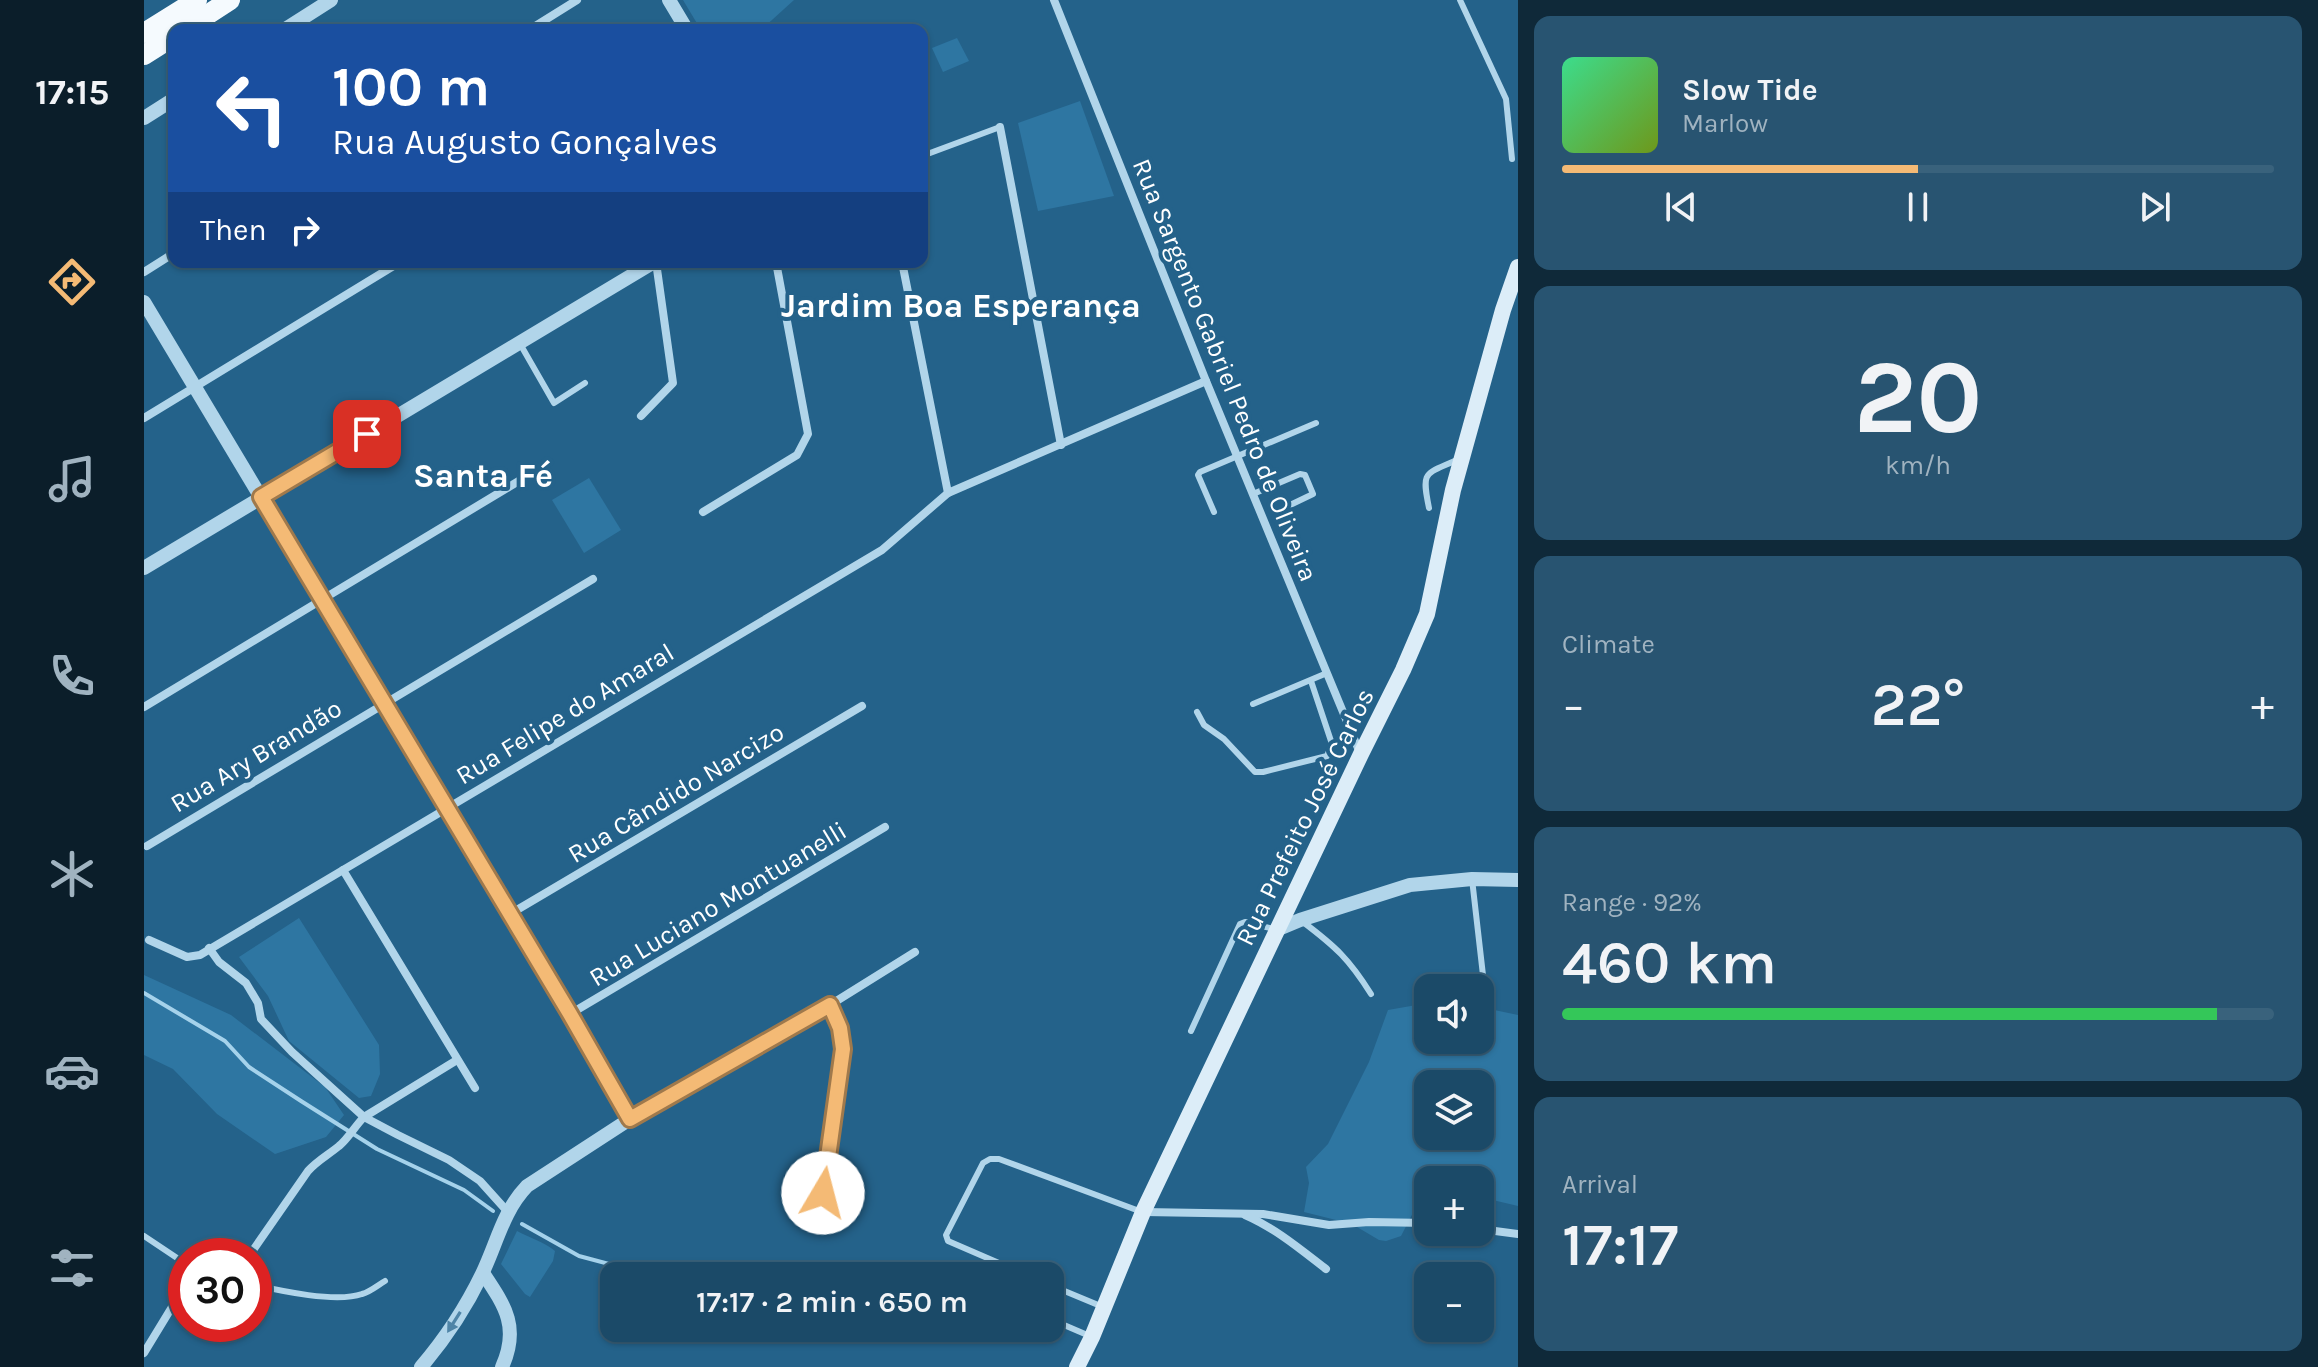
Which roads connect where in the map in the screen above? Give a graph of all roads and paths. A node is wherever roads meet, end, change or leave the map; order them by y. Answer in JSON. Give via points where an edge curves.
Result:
{"nodes":[{"id":1,"x":197,"y":0,"type":"edge"},
{"id":2,"x":230,"y":0,"type":"edge"},
{"id":3,"x":331,"y":0,"type":"edge"},
{"id":4,"x":577,"y":0,"type":"edge"},
{"id":5,"x":669,"y":0,"type":"edge"},
{"id":6,"x":1054,"y":0,"type":"edge"},
{"id":7,"x":1460,"y":0,"type":"edge"},
{"id":8,"x":193,"y":24,"type":"edge"},
{"id":9,"x":293,"y":24,"type":"edge"},
{"id":10,"x":539,"y":24,"type":"edge"},
{"id":11,"x":683,"y":24,"type":"edge"},
{"id":12,"x":144,"y":33,"type":"edge"},
{"id":13,"x":168,"y":40,"type":"edge"},
{"id":14,"x":144,"y":55,"type":"edge"},
{"id":15,"x":168,"y":103,"type":"edge"},
{"id":16,"x":144,"y":118,"type":"edge"},
{"id":17,"x":1000,"y":127,"type":"joint"},
{"id":18,"x":928,"y":154,"type":"edge"},
{"id":19,"x":1512,"y":159,"type":"dead end"},
{"id":20,"x":168,"y":257,"type":"edge"},
{"id":21,"x":1518,"y":267,"type":"edge"},
{"id":22,"x":390,"y":268,"type":"edge"},
{"id":23,"x":645,"y":268,"type":"edge"},
{"id":24,"x":656,"y":268,"type":"edge"},
{"id":25,"x":777,"y":268,"type":"edge"},
{"id":26,"x":903,"y":268,"type":"edge"},
{"id":27,"x":144,"y":272,"type":"edge"},
{"id":28,"x":144,"y":302,"type":"edge"},
{"id":29,"x":519,"y":342,"type":"junction"},
{"id":30,"x":1206,"y":381,"type":"junction"},
{"id":31,"x":585,"y":383,"type":"dead end"},
{"id":32,"x":195,"y":387,"type":"junction"},
{"id":33,"x":641,"y":416,"type":"dead end"},
{"id":34,"x":144,"y":418,"type":"edge"},
{"id":35,"x":1316,"y":423,"type":"dead end"},
{"id":36,"x":1061,"y":445,"type":"junction"},
{"id":37,"x":1238,"y":456,"type":"junction"},
{"id":38,"x":1462,"y":457,"type":"junction"},
{"id":39,"x":527,"y":476,"type":"dead end"},
{"id":40,"x":948,"y":493,"type":"junction"},
{"id":41,"x":1253,"y":494,"type":"junction"},
{"id":42,"x":261,"y":497,"type":"junction"},
{"id":43,"x":1288,"y":506,"type":"dead end"},
{"id":44,"x":1429,"y":508,"type":"dead end"},
{"id":45,"x":703,"y":512,"type":"dead end"},
{"id":46,"x":1214,"y":512,"type":"dead end"},
{"id":47,"x":144,"y":568,"type":"edge"},
{"id":48,"x":593,"y":579,"type":"dead end"},
{"id":49,"x":323,"y":600,"type":"junction"},
{"id":50,"x":1327,"y":673,"type":"junction"},
{"id":51,"x":1311,"y":681,"type":"junction"},
{"id":52,"x":384,"y":702,"type":"junction"},
{"id":53,"x":1253,"y":704,"type":"dead end"},
{"id":54,"x":862,"y":706,"type":"dead end"},
{"id":55,"x":144,"y":707,"type":"edge"},
{"id":56,"x":1197,"y":712,"type":"dead end"},
{"id":57,"x":1361,"y":754,"type":"junction"},
{"id":58,"x":447,"y":807,"type":"junction"},
{"id":59,"x":885,"y":827,"type":"dead end"},
{"id":60,"x":147,"y":846,"type":"dead end"},
{"id":61,"x":343,"y":870,"type":"junction"},
{"id":62,"x":1472,"y":879,"type":"junction"},
{"id":63,"x":1518,"y":880,"type":"edge"},
{"id":64,"x":510,"y":914,"type":"junction"},
{"id":65,"x":1300,"y":920,"type":"junction"},
{"id":66,"x":1276,"y":930,"type":"junction"},
{"id":67,"x":149,"y":940,"type":"dead end"},
{"id":68,"x":209,"y":948,"type":"junction"},
{"id":69,"x":915,"y":952,"type":"dead end"},
{"id":70,"x":1483,"y":974,"type":"edge"},
{"id":71,"x":1371,"y":994,"type":"dead end"},
{"id":72,"x":830,"y":1005,"type":"junction"},
{"id":73,"x":570,"y":1014,"type":"junction"},
{"id":74,"x":1191,"y":1031,"type":"dead end"},
{"id":75,"x":457,"y":1060,"type":"junction"},
{"id":76,"x":475,"y":1088,"type":"dead end"},
{"id":77,"x":364,"y":1117,"type":"junction"},
{"id":78,"x":630,"y":1119,"type":"junction"},
{"id":79,"x":507,"y":1211,"type":"junction"},
{"id":80,"x":1143,"y":1212,"type":"junction"},
{"id":81,"x":1240,"y":1213,"type":"junction"},
{"id":82,"x":820,"y":1221,"type":"dead end"},
{"id":83,"x":1414,"y":1223,"type":"edge"},
{"id":84,"x":1494,"y":1231,"type":"edge"},
{"id":85,"x":1518,"y":1234,"type":"edge"},
{"id":86,"x":144,"y":1236,"type":"edge"},
{"id":87,"x":261,"y":1238,"type":"edge"},
{"id":88,"x":168,"y":1252,"type":"edge"},
{"id":89,"x":997,"y":1262,"type":"edge"},
{"id":90,"x":1326,"y":1269,"type":"dead end"},
{"id":91,"x":483,"y":1273,"type":"junction"},
{"id":92,"x":385,"y":1281,"type":"dead end"},
{"id":93,"x":272,"y":1288,"type":"edge"},
{"id":94,"x":1064,"y":1291,"type":"edge"},
{"id":95,"x":1103,"y":1307,"type":"junction"},
{"id":96,"x":168,"y":1314,"type":"edge"},
{"id":97,"x":1064,"y":1325,"type":"edge"},
{"id":98,"x":1092,"y":1337,"type":"junction"},
{"id":99,"x":144,"y":1353,"type":"edge"},
{"id":100,"x":421,"y":1367,"type":"edge"},
{"id":101,"x":502,"y":1367,"type":"edge"},
{"id":102,"x":1077,"y":1367,"type":"edge"}],
"edges":[{"from":1,"to":12,"type":"main road"},
{"from":2,"to":8,"type":"main road"},
{"from":3,"to":9,"type":"street"},
{"from":4,"to":10,"type":"street"},
{"from":5,"to":11,"type":"street"},
{"from":6,"to":30,"type":"street","name":"Rua Sargento Gabriel Pedro de Oliveira"},
{"from":7,"to":19,"type":"lane","via":[[1506,99]]},
{"from":13,"to":14,"type":"main road"},
{"from":15,"to":16,"type":"street"},
{"from":17,"to":18,"type":"lane"},
{"from":17,"to":36,"type":"street"},
{"from":20,"to":27,"type":"street"},
{"from":21,"to":38,"type":"main road","name":"Rua Prefeito José Carlos"},
{"from":22,"to":32,"type":"street"},
{"from":23,"to":29,"type":"street"},
{"from":24,"to":33,"type":"street","via":[[673,383]]},
{"from":25,"to":45,"type":"street","via":[[808,434],[797,455]]},
{"from":26,"to":40,"type":"street"},
{"from":28,"to":32,"type":"street"},
{"from":29,"to":31,"type":"lane","via":[[554,403]]},
{"from":29,"to":42,"type":"street"},
{"from":30,"to":36,"type":"street","name":"Rua Felipe do Amaral"},
{"from":30,"to":37,"type":"street","name":"Rua Sargento Gabriel Pedro de Oliveira"},
{"from":32,"to":34,"type":"street"},
{"from":32,"to":42,"type":"street"},
{"from":35,"to":37,"type":"lane"},
{"from":36,"to":40,"type":"street","name":"Rua Felipe do Amaral"},
{"from":37,"to":41,"type":"street","name":"Rua Sargento Gabriel Pedro de Oliveira"},
{"from":37,"to":46,"type":"lane","via":[[1198,475]]},
{"from":38,"to":44,"type":"lane","via":[[1425,478]]},
{"from":38,"to":57,"type":"main road","name":"Rua Prefeito José Carlos","via":[[1427,614]]},
{"from":39,"to":49,"type":"street"},
{"from":40,"to":58,"type":"street","name":"Rua Felipe do Amaral","via":[[882,550]]},
{"from":41,"to":43,"type":"lane","via":[[1305,475],[1313,494]]},
{"from":41,"to":50,"type":"street","name":"Rua Sargento Gabriel Pedro de Oliveira"},
{"from":42,"to":47,"type":"street"},
{"from":42,"to":49,"type":"street"},
{"from":48,"to":52,"type":"street","name":"Rua Ary Brandão"},
{"from":49,"to":52,"type":"street"},
{"from":49,"to":55,"type":"street"},
{"from":50,"to":51,"type":"lane"},
{"from":50,"to":57,"type":"street","name":"Rua Sargento Gabriel Pedro de Oliveira"},
{"from":51,"to":53,"type":"lane"},
{"from":51,"to":56,"type":"lane","via":[[1332,744],[1327,756],[1255,772],[1204,725]]},
{"from":52,"to":58,"type":"street"},
{"from":52,"to":60,"type":"street","name":"Rua Ary Brandão"},
{"from":54,"to":64,"type":"street","name":"Rua Cândido Narcizo"},
{"from":57,"to":66,"type":"main road","name":"Rua Prefeito José Carlos"},
{"from":58,"to":61,"type":"street","name":"Rua Felipe do Amaral"},
{"from":58,"to":64,"type":"street"},
{"from":59,"to":73,"type":"street","name":"Rua Luciano Montuanelli"},
{"from":61,"to":68,"type":"street","name":"Rua Felipe do Amaral"},
{"from":61,"to":75,"type":"street"},
{"from":62,"to":63,"type":"street"},
{"from":62,"to":65,"type":"street","via":[[1410,885]]},
{"from":62,"to":70,"type":"lane"},
{"from":64,"to":73,"type":"street"},
{"from":65,"to":66,"type":"street"},
{"from":65,"to":71,"type":"lane","via":[[1342,953]]},
{"from":66,"to":74,"type":"lane","via":[[1240,924]]},
{"from":66,"to":80,"type":"main road","name":"Rua Prefeito José Carlos"},
{"from":67,"to":68,"type":"street","name":"Rua Felipe do Amaral","via":[[187,957]]},
{"from":68,"to":77,"type":"street","via":[[246,983],[261,1019]]},
{"from":69,"to":72,"type":"street"},
{"from":72,"to":78,"type":"street"},
{"from":72,"to":82,"type":"street","via":[[843,1049]]},
{"from":73,"to":78,"type":"street"},
{"from":75,"to":76,"type":"street"},
{"from":75,"to":77,"type":"street"},
{"from":77,"to":79,"type":"street","via":[[449,1160],[480,1181]]},
{"from":77,"to":87,"type":"street","via":[[340,1146],[308,1171]]},
{"from":78,"to":79,"type":"street","via":[[527,1186]]},
{"from":79,"to":91,"type":"street"},
{"from":80,"to":81,"type":"street"},
{"from":80,"to":89,"type":"lane","via":[[990,1159],[983,1163],[946,1235],[948,1241]]},
{"from":80,"to":95,"type":"main road","name":"Rua Prefeito José Carlos"},
{"from":81,"to":83,"type":"street","via":[[1329,1225]]},
{"from":81,"to":90,"type":"street","via":[[1263,1223]]},
{"from":84,"to":85,"type":"street"},
{"from":86,"to":88,"type":"lane"},
{"from":91,"to":100,"type":"street","one_way":true},
{"from":91,"to":101,"type":"street","via":[[504,1305],[510,1328]]},
{"from":92,"to":93,"type":"lane","via":[[362,1294],[322,1297]]},
{"from":94,"to":95,"type":"lane"},
{"from":95,"to":98,"type":"main road","name":"Rua Prefeito José Carlos"},
{"from":96,"to":99,"type":"street"},
{"from":97,"to":98,"type":"lane"},
{"from":98,"to":102,"type":"main road","name":"Rua Prefeito José Carlos"}]}
